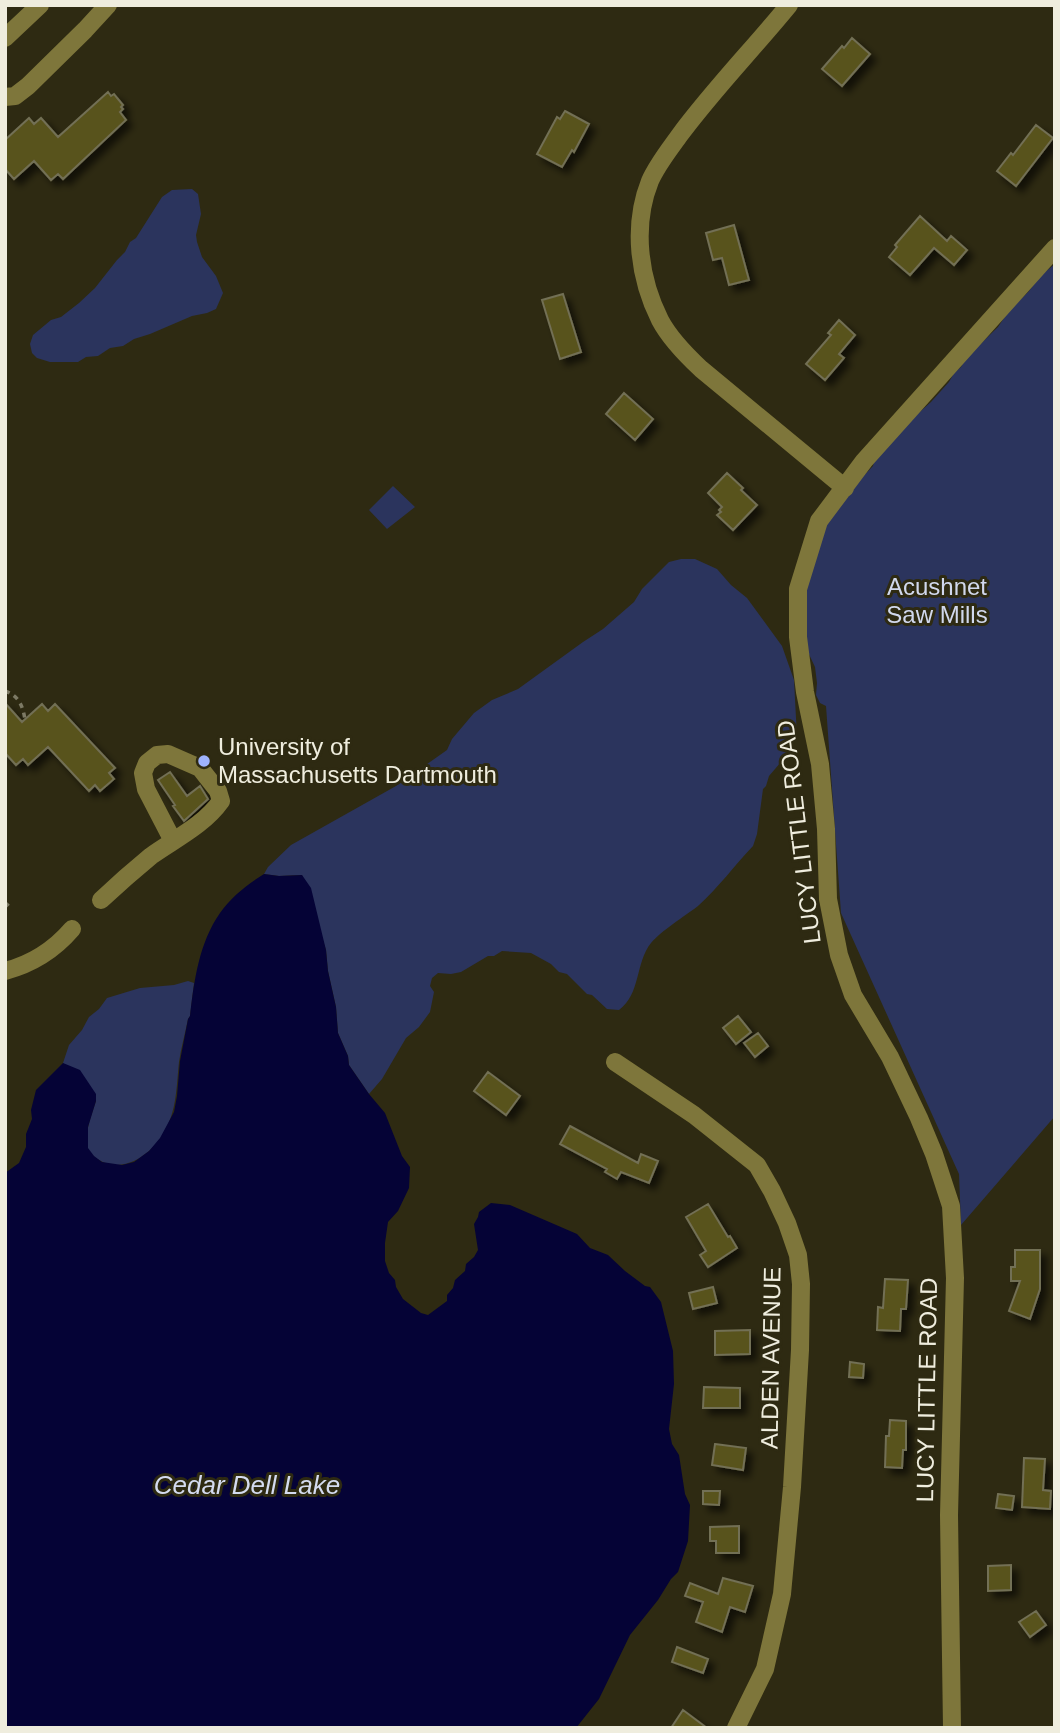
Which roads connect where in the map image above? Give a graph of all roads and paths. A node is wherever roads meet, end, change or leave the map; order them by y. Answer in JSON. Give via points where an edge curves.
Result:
{"nodes":[{"id":1,"x":40,"y":5,"type":"edge"},
{"id":2,"x":107,"y":5,"type":"edge"},
{"id":3,"x":789,"y":5,"type":"edge"},
{"id":4,"x":5,"y":38,"type":"edge"},
{"id":5,"x":5,"y":97,"type":"edge"},
{"id":6,"x":1055,"y":248,"type":"edge"},
{"id":7,"x":845,"y":488,"type":"junction"},
{"id":8,"x":5,"y":691,"type":"edge"},
{"id":9,"x":25,"y":720,"type":"dead end"},
{"id":10,"x":173,"y":841,"type":"junction"},
{"id":11,"x":101,"y":900,"type":"dead end"},
{"id":12,"x":72,"y":929,"type":"dead end"},
{"id":13,"x":5,"y":971,"type":"edge"},
{"id":14,"x":615,"y":1062,"type":"dead end"},
{"id":15,"x":736,"y":1728,"type":"edge"},
{"id":16,"x":952,"y":1728,"type":"edge"}],
"edges":[{"from":1,"to":4,"type":"street"},
{"from":2,"to":5,"type":"street","via":[[28,86]]},
{"from":3,"to":7,"type":"street","via":[[693,117],[650,181],[639,234],[641,265],[661,322],[679,348]]},
{"from":6,"to":7,"type":"street","name":"LUCY LITTLE ROAD"},
{"from":7,"to":16,"type":"street","name":"LUCY LITTLE ROAD","via":[[819,521],[801,578],[798,637],[820,764],[828,900],[839,955],[853,995],[919,1118],[951,1206],[955,1278],[949,1516]]},
{"from":8,"to":9,"type":"path","via":[[20,702]]},
{"from":10,"to":10,"type":"street","via":[[145,789],[143,774],[157,755],[168,754],[200,768],[221,801]]},
{"from":10,"to":11,"type":"street"},
{"from":12,"to":13,"type":"street","via":[[46,953]]},
{"from":14,"to":15,"type":"street","name":"ALDEN AVENUE","via":[[757,1165],[798,1255],[800,1350],[782,1594],[765,1669]]}]}
